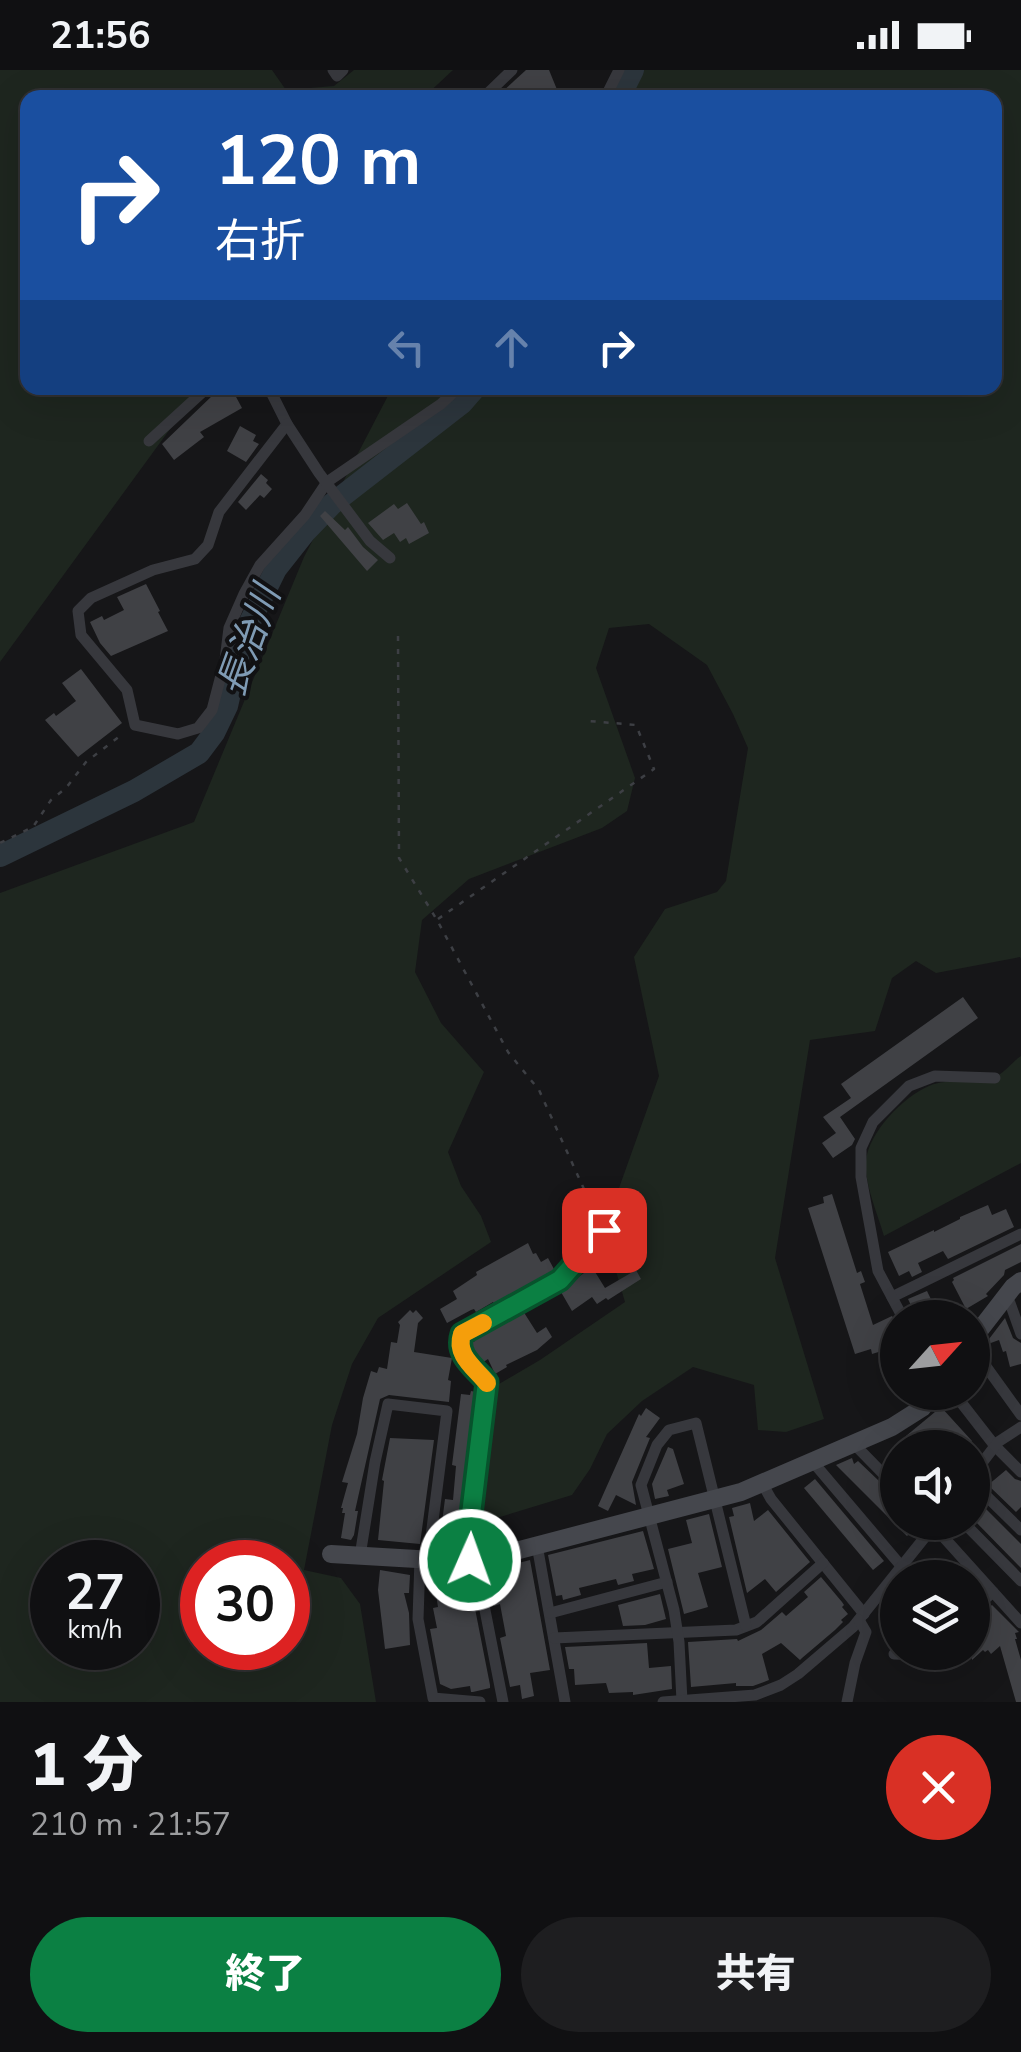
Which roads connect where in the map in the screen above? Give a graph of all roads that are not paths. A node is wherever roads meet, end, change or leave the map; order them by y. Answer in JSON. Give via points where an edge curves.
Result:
{"nodes":[{"id":1,"x":333,"y":70,"type":"edge"},
{"id":2,"x":343,"y":70,"type":"edge"},
{"id":3,"x":512,"y":70,"type":"edge"},
{"id":4,"x":491,"y":90,"type":"edge"},
{"id":5,"x":200,"y":395,"type":"edge"},
{"id":6,"x":272,"y":395,"type":"edge"},
{"id":7,"x":451,"y":395,"type":"edge"},
{"id":8,"x":287,"y":424,"type":"junction"},
{"id":9,"x":149,"y":441,"type":"dead end"},
{"id":10,"x":327,"y":482,"type":"junction"},
{"id":11,"x":390,"y":558,"type":"dead end"},
{"id":12,"x":996,"y":1078,"type":"dead end"},
{"id":13,"x":604,"y":1230,"type":"road end"},
{"id":14,"x":1021,"y":1234,"type":"edge"},
{"id":15,"x":1021,"y":1281,"type":"edge"},
{"id":16,"x":892,"y":1297,"type":"junction"},
{"id":17,"x":1004,"y":1299,"type":"junction"},
{"id":18,"x":894,"y":1300,"type":"edge"},
{"id":19,"x":990,"y":1319,"type":"edge"},
{"id":20,"x":1021,"y":1334,"type":"edge"},
{"id":21,"x":990,"y":1370,"type":"edge"},
{"id":22,"x":919,"y":1410,"type":"edge"},
{"id":23,"x":967,"y":1410,"type":"edge"},
{"id":24,"x":1021,"y":1415,"type":"edge"},
{"id":25,"x":1021,"y":1426,"type":"edge"},
{"id":26,"x":854,"y":1444,"type":"junction"},
{"id":27,"x":995,"y":1446,"type":"junction"},
{"id":28,"x":990,"y":1453,"type":"edge"},
{"id":29,"x":813,"y":1462,"type":"junction"},
{"id":30,"x":880,"y":1471,"type":"edge"},
{"id":31,"x":1021,"y":1472,"type":"edge"},
{"id":32,"x":762,"y":1484,"type":"junction"},
{"id":33,"x":990,"y":1498,"type":"edge"},
{"id":34,"x":716,"y":1499,"type":"junction"},
{"id":35,"x":650,"y":1516,"type":"junction"},
{"id":36,"x":1021,"y":1530,"type":"edge"},
{"id":37,"x":947,"y":1540,"type":"edge"},
{"id":38,"x":981,"y":1540,"type":"edge"},
{"id":39,"x":537,"y":1545,"type":"junction"},
{"id":40,"x":332,"y":1554,"type":"dead end"},
{"id":41,"x":360,"y":1556,"type":"junction"},
{"id":42,"x":424,"y":1560,"type":"junction"},
{"id":43,"x":472,"y":1560,"type":"junction"},
{"id":44,"x":896,"y":1560,"type":"edge"},
{"id":45,"x":823,"y":1563,"type":"junction"},
{"id":46,"x":1021,"y":1581,"type":"edge"},
{"id":47,"x":667,"y":1582,"type":"junction"},
{"id":48,"x":993,"y":1592,"type":"junction"},
{"id":49,"x":880,"y":1594,"type":"edge"},
{"id":50,"x":990,"y":1595,"type":"edge"},
{"id":51,"x":550,"y":1612,"type":"junction"},
{"id":52,"x":862,"y":1617,"type":"junction"},
{"id":53,"x":1021,"y":1623,"type":"edge"},
{"id":54,"x":746,"y":1626,"type":"junction"},
{"id":55,"x":678,"y":1633,"type":"junction"},
{"id":56,"x":554,"y":1638,"type":"junction"},
{"id":57,"x":682,"y":1701,"type":"edge"},
{"id":58,"x":480,"y":1702,"type":"edge"},
{"id":59,"x":504,"y":1702,"type":"edge"},
{"id":60,"x":566,"y":1702,"type":"edge"},
{"id":61,"x":663,"y":1702,"type":"edge"},
{"id":62,"x":847,"y":1702,"type":"edge"}],
"edges":[{"from":1,"to":2,"type":"street","via":[[337,76]]},
{"from":3,"to":4,"type":"street"},
{"from":5,"to":9,"type":"street"},
{"from":6,"to":8,"type":"street"},
{"from":7,"to":10,"type":"street"},
{"from":8,"to":10,"type":"street"},
{"from":8,"to":10,"type":"street","via":[[219,512],[208,545],[195,559],[152,570],[91,598],[78,611],[81,635],[127,690],[134,725],[178,734],[198,728],[212,710],[229,628],[244,594]]},
{"from":10,"to":11,"type":"street"},
{"from":12,"to":16,"type":"street","via":[[935,1076],[909,1086],[873,1122],[861,1148],[862,1177],[878,1271]]},
{"from":13,"to":43,"type":"street","via":[[560,1280],[462,1334],[461,1353],[487,1382],[468,1539]]},
{"from":14,"to":16,"type":"street"},
{"from":15,"to":17,"type":"street"},
{"from":16,"to":18,"type":"street"},
{"from":17,"to":19,"type":"street"},
{"from":17,"to":20,"type":"street"},
{"from":21,"to":24,"type":"street"},
{"from":22,"to":26,"type":"street"},
{"from":23,"to":27,"type":"street"},
{"from":25,"to":27,"type":"street"},
{"from":26,"to":29,"type":"street"},
{"from":26,"to":30,"type":"street"},
{"from":27,"to":28,"type":"street"},
{"from":27,"to":31,"type":"street"},
{"from":29,"to":32,"type":"street"},
{"from":29,"to":44,"type":"street"},
{"from":32,"to":34,"type":"street"},
{"from":32,"to":45,"type":"street"},
{"from":33,"to":36,"type":"street"},
{"from":34,"to":35,"type":"street"},
{"from":34,"to":35,"type":"street","via":[[696,1423],[669,1430],[657,1445],[641,1484]]},
{"from":34,"to":54,"type":"street"},
{"from":35,"to":39,"type":"street"},
{"from":35,"to":47,"type":"street"},
{"from":37,"to":48,"type":"street"},
{"from":38,"to":46,"type":"street"},
{"from":39,"to":43,"type":"street"},
{"from":39,"to":51,"type":"street"},
{"from":40,"to":41,"type":"street"},
{"from":41,"to":42,"type":"street"},
{"from":41,"to":42,"type":"street","via":[[388,1404],[447,1411]]},
{"from":42,"to":43,"type":"street"},
{"from":42,"to":58,"type":"street","via":[[418,1619],[433,1698]]},
{"from":43,"to":59,"type":"street"},
{"from":45,"to":52,"type":"street"},
{"from":45,"to":54,"type":"street"},
{"from":47,"to":51,"type":"street"},
{"from":47,"to":55,"type":"street"},
{"from":48,"to":50,"type":"street"},
{"from":48,"to":53,"type":"street"},
{"from":49,"to":52,"type":"street"},
{"from":51,"to":56,"type":"street"},
{"from":52,"to":57,"type":"street","via":[[781,1685],[755,1695]]},
{"from":52,"to":62,"type":"street","via":[[866,1632]]},
{"from":54,"to":55,"type":"street"},
{"from":55,"to":56,"type":"street"},
{"from":55,"to":57,"type":"street"},
{"from":56,"to":60,"type":"street"},
{"from":57,"to":61,"type":"street"}]}
